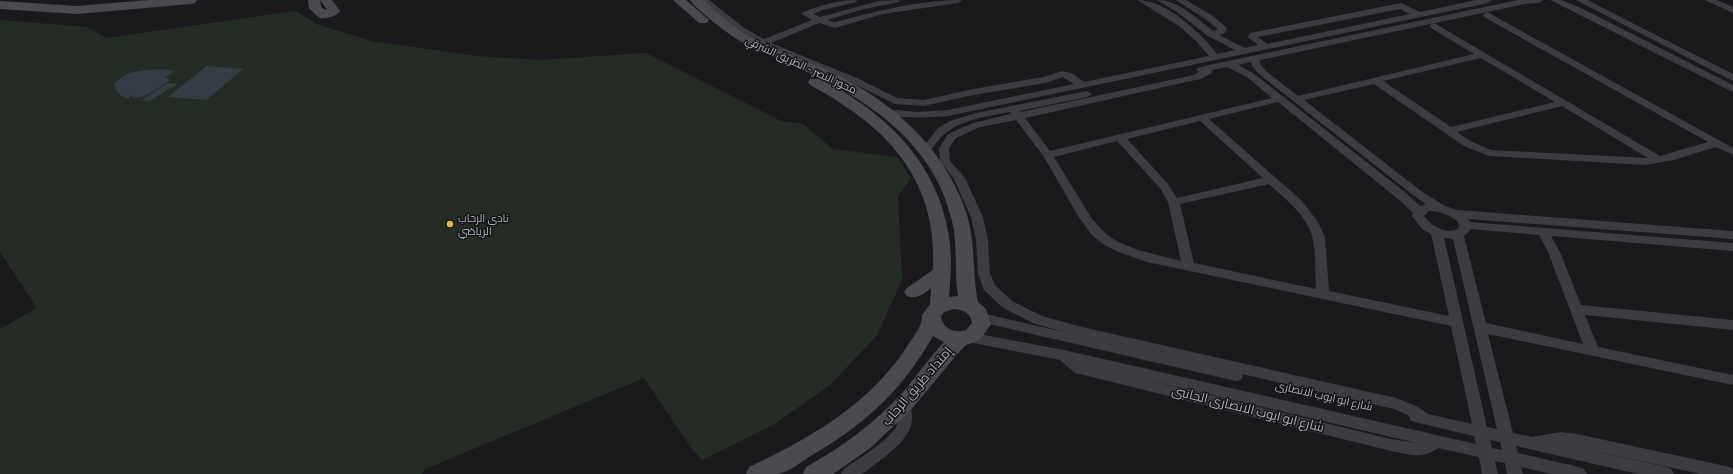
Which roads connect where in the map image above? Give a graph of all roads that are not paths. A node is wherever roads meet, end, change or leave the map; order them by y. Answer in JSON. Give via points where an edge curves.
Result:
{"nodes":[{"id":1,"x":92,"y":0,"type":"edge"},
{"id":2,"x":191,"y":0,"type":"edge"},
{"id":3,"x":314,"y":0,"type":"edge"},
{"id":4,"x":326,"y":0,"type":"edge"},
{"id":5,"x":678,"y":0,"type":"edge"},
{"id":6,"x":696,"y":0,"type":"edge"},
{"id":7,"x":704,"y":0,"type":"edge"},
{"id":8,"x":853,"y":0,"type":"edge"},
{"id":9,"x":896,"y":0,"type":"edge"},
{"id":10,"x":958,"y":0,"type":"edge"},
{"id":11,"x":1141,"y":0,"type":"edge"},
{"id":12,"x":1160,"y":0,"type":"edge"},
{"id":13,"x":1180,"y":0,"type":"edge"},
{"id":14,"x":1394,"y":0,"type":"edge"},
{"id":15,"x":1488,"y":0,"type":"edge"},
{"id":16,"x":1539,"y":0,"type":"edge"},
{"id":17,"x":1554,"y":0,"type":"edge"},
{"id":18,"x":1570,"y":0,"type":"edge"},
{"id":19,"x":1580,"y":0,"type":"edge"},
{"id":20,"x":1709,"y":0,"type":"edge"},
{"id":21,"x":1722,"y":0,"type":"edge"},
{"id":22,"x":1377,"y":3,"type":"dead end"},
{"id":23,"x":1511,"y":4,"type":"junction"},
{"id":24,"x":0,"y":5,"type":"edge"},
{"id":25,"x":80,"y":5,"type":"edge"},
{"id":26,"x":1733,"y":5,"type":"edge"},
{"id":27,"x":1404,"y":6,"type":"junction"},
{"id":28,"x":1386,"y":8,"type":"junction"},
{"id":29,"x":1733,"y":10,"type":"edge"},
{"id":30,"x":1582,"y":12,"type":"junction"},
{"id":31,"x":1418,"y":14,"type":"junction"},
{"id":32,"x":1487,"y":15,"type":"junction"},
{"id":33,"x":816,"y":20,"type":"junction"},
{"id":34,"x":1309,"y":24,"type":"junction"},
{"id":35,"x":1434,"y":26,"type":"junction"},
{"id":36,"x":1212,"y":34,"type":"junction"},
{"id":37,"x":1326,"y":34,"type":"junction"},
{"id":38,"x":1223,"y":41,"type":"junction"},
{"id":39,"x":763,"y":43,"type":"junction"},
{"id":40,"x":1206,"y":45,"type":"junction"},
{"id":41,"x":1265,"y":47,"type":"junction"},
{"id":42,"x":1243,"y":51,"type":"junction"},
{"id":43,"x":1278,"y":53,"type":"junction"},
{"id":44,"x":1482,"y":55,"type":"junction"},
{"id":45,"x":1256,"y":58,"type":"junction"},
{"id":46,"x":1212,"y":63,"type":"junction"},
{"id":47,"x":1228,"y":64,"type":"junction"},
{"id":48,"x":830,"y":74,"type":"junction"},
{"id":49,"x":1733,"y":78,"type":"edge"},
{"id":50,"x":1375,"y":80,"type":"junction"},
{"id":51,"x":1082,"y":85,"type":"junction"},
{"id":52,"x":1733,"y":90,"type":"edge"},
{"id":53,"x":968,"y":93,"type":"junction"},
{"id":54,"x":1034,"y":95,"type":"junction"},
{"id":55,"x":1733,"y":97,"type":"edge"},
{"id":56,"x":1280,"y":99,"type":"junction"},
{"id":57,"x":1296,"y":99,"type":"junction"},
{"id":58,"x":1044,"y":102,"type":"junction"},
{"id":59,"x":1563,"y":103,"type":"junction"},
{"id":60,"x":980,"y":106,"type":"junction"},
{"id":61,"x":886,"y":112,"type":"junction"},
{"id":62,"x":1016,"y":113,"type":"junction"},
{"id":63,"x":961,"y":115,"type":"junction"},
{"id":64,"x":1202,"y":118,"type":"junction"},
{"id":65,"x":1448,"y":131,"type":"junction"},
{"id":66,"x":1119,"y":138,"type":"junction"},
{"id":67,"x":1717,"y":143,"type":"junction"},
{"id":68,"x":925,"y":151,"type":"junction"},
{"id":69,"x":1733,"y":152,"type":"edge"},
{"id":70,"x":1047,"y":155,"type":"junction"},
{"id":71,"x":1659,"y":160,"type":"junction"},
{"id":72,"x":1272,"y":180,"type":"junction"},
{"id":73,"x":1174,"y":202,"type":"junction"},
{"id":74,"x":1441,"y":208,"type":"junction"},
{"id":75,"x":1419,"y":212,"type":"junction"},
{"id":76,"x":1455,"y":214,"type":"junction"},
{"id":77,"x":1462,"y":230,"type":"junction"},
{"id":78,"x":1437,"y":232,"type":"junction"},
{"id":79,"x":1543,"y":232,"type":"junction"},
{"id":80,"x":1733,"y":235,"type":"edge"},
{"id":81,"x":1733,"y":247,"type":"edge"},
{"id":82,"x":1188,"y":266,"type":"junction"},
{"id":83,"x":942,"y":272,"type":"junction"},
{"id":84,"x":913,"y":292,"type":"dead end"},
{"id":85,"x":1323,"y":294,"type":"junction"},
{"id":86,"x":1577,"y":309,"type":"junction"},
{"id":87,"x":975,"y":312,"type":"junction"},
{"id":88,"x":935,"y":314,"type":"junction"},
{"id":89,"x":1456,"y":322,"type":"junction"},
{"id":90,"x":1733,"y":325,"type":"edge"},
{"id":91,"x":1480,"y":327,"type":"junction"},
{"id":92,"x":1081,"y":336,"type":"junction"},
{"id":93,"x":965,"y":337,"type":"junction"},
{"id":94,"x":1593,"y":350,"type":"junction"},
{"id":95,"x":1733,"y":380,"type":"edge"},
{"id":96,"x":903,"y":405,"type":"junction"},
{"id":97,"x":1480,"y":431,"type":"junction"},
{"id":98,"x":1507,"y":437,"type":"junction"},
{"id":99,"x":1531,"y":443,"type":"junction"},
{"id":100,"x":1485,"y":453,"type":"junction"},
{"id":101,"x":1511,"y":459,"type":"junction"},
{"id":102,"x":757,"y":474,"type":"edge"},
{"id":103,"x":814,"y":474,"type":"edge"},
{"id":104,"x":849,"y":474,"type":"edge"},
{"id":105,"x":1490,"y":474,"type":"edge"},
{"id":106,"x":1515,"y":474,"type":"edge"},
{"id":107,"x":1579,"y":474,"type":"edge"},
{"id":108,"x":1666,"y":474,"type":"edge"},
{"id":109,"x":1730,"y":474,"type":"edge"}],
"edges":[{"from":1,"to":25,"type":"street"},
{"from":2,"to":25,"type":"street"},
{"from":3,"to":4,"type":"street","via":[[315,8],[323,15],[334,11]]},
{"from":5,"to":83,"type":"street","name":"محور النصر - الطريق الشرقي","via":[[733,45],[831,90],[872,118],[896,141],[921,174],[929,192],[939,233]]},
{"from":6,"to":48,"type":"street","name":"محور النصر - الطريق الشرقي","via":[[741,37],[773,53]]},
{"from":7,"to":39,"type":"street","via":[[740,29]]},
{"from":8,"to":33,"type":"street","via":[[807,13],[807,16]]},
{"from":9,"to":33,"type":"street","via":[[853,8]]},
{"from":10,"to":33,"type":"street","via":[[882,12],[839,24]]},
{"from":11,"to":40,"type":"street","via":[[1176,18]]},
{"from":12,"to":36,"type":"street","via":[[1180,10]]},
{"from":13,"to":36,"type":"street","via":[[1223,29]]},
{"from":14,"to":27,"type":"street"},
{"from":15,"to":31,"type":"street"},
{"from":16,"to":23,"type":"street"},
{"from":17,"to":18,"type":"street"},
{"from":17,"to":30,"type":"street"},
{"from":19,"to":49,"type":"street"},
{"from":20,"to":29,"type":"street"},
{"from":21,"to":26,"type":"street"},
{"from":22,"to":28,"type":"street"},
{"from":23,"to":32,"type":"street","via":[[1512,7],[1507,10]]},
{"from":23,"to":43,"type":"street"},
{"from":24,"to":25,"type":"street"},
{"from":27,"to":28,"type":"street"},
{"from":27,"to":31,"type":"street"},
{"from":28,"to":34,"type":"street"},
{"from":30,"to":52,"type":"street"},
{"from":30,"to":55,"type":"street","via":[[1595,26]]},
{"from":31,"to":37,"type":"street"},
{"from":32,"to":35,"type":"street"},
{"from":32,"to":67,"type":"street"},
{"from":33,"to":39,"type":"street"},
{"from":34,"to":37,"type":"street"},
{"from":34,"to":41,"type":"street","via":[[1253,35]]},
{"from":35,"to":43,"type":"street","via":[[1302,55]]},
{"from":35,"to":44,"type":"street"},
{"from":36,"to":38,"type":"street"},
{"from":37,"to":41,"type":"street"},
{"from":38,"to":40,"type":"street","via":[[1217,45]]},
{"from":38,"to":42,"type":"street"},
{"from":39,"to":48,"type":"street"},
{"from":40,"to":46,"type":"street"},
{"from":41,"to":42,"type":"street"},
{"from":42,"to":46,"type":"street"},
{"from":43,"to":45,"type":"street"},
{"from":44,"to":50,"type":"street"},
{"from":44,"to":59,"type":"street"},
{"from":45,"to":47,"type":"street"},
{"from":45,"to":57,"type":"street","via":[[1255,64],[1263,73]]},
{"from":46,"to":47,"type":"street"},
{"from":46,"to":51,"type":"street"},
{"from":46,"to":58,"type":"street"},
{"from":46,"to":62,"type":"street","via":[[1208,72],[1197,77]]},
{"from":47,"to":56,"type":"street","via":[[1243,70]]},
{"from":48,"to":53,"type":"street","via":[[854,80],[895,101],[924,103]]},
{"from":48,"to":61,"type":"street","name":"محور النصر - الطريق الشرقي"},
{"from":50,"to":57,"type":"street"},
{"from":50,"to":65,"type":"street"},
{"from":51,"to":53,"type":"street","via":[[1063,74],[1039,81]]},
{"from":51,"to":54,"type":"street"},
{"from":53,"to":60,"type":"street"},
{"from":54,"to":58,"type":"street"},
{"from":54,"to":60,"type":"street"},
{"from":56,"to":64,"type":"street"},
{"from":56,"to":75,"type":"street"},
{"from":57,"to":74,"type":"street","via":[[1413,190]]},
{"from":58,"to":62,"type":"street"},
{"from":59,"to":65,"type":"street"},
{"from":59,"to":71,"type":"street"},
{"from":60,"to":63,"type":"street"},
{"from":61,"to":63,"type":"street","via":[[918,116]]},
{"from":61,"to":68,"type":"street","name":"محور النصر - الطريق الشرقي","via":[[905,127]]},
{"from":62,"to":63,"type":"street"},
{"from":62,"to":70,"type":"street"},
{"from":62,"to":92,"type":"street","via":[[952,136],[944,148],[946,161],[968,194],[977,217],[982,240],[984,274],[989,286],[1007,304],[1018,310]]},
{"from":63,"to":68,"type":"street","via":[[942,130]]},
{"from":64,"to":66,"type":"street"},
{"from":64,"to":72,"type":"street"},
{"from":65,"to":71,"type":"street","via":[[1474,148],[1497,154],[1630,162]]},
{"from":66,"to":70,"type":"street"},
{"from":66,"to":73,"type":"street","via":[[1164,186]]},
{"from":67,"to":69,"type":"street"},
{"from":67,"to":71,"type":"street"},
{"from":68,"to":87,"type":"street","name":"محور النصر - الطريق الشرقي","via":[[940,172],[957,209],[965,244],[965,284]]},
{"from":70,"to":82,"type":"street","via":[[1096,232],[1126,251]]},
{"from":72,"to":73,"type":"street"},
{"from":72,"to":85,"type":"street","via":[[1298,204],[1314,225],[1319,237]]},
{"from":73,"to":82,"type":"street"},
{"from":74,"to":75,"type":"street","via":[[1427,207]]},
{"from":74,"to":76,"type":"street"},
{"from":75,"to":78,"type":"street","via":[[1420,220]]},
{"from":76,"to":77,"type":"street","via":[[1464,221]]},
{"from":76,"to":80,"type":"street"},
{"from":77,"to":78,"type":"street","via":[[1452,234]]},
{"from":77,"to":79,"type":"street"},
{"from":77,"to":91,"type":"street"},
{"from":78,"to":89,"type":"street"},
{"from":79,"to":81,"type":"street"},
{"from":79,"to":86,"type":"street"},
{"from":82,"to":85,"type":"street"},
{"from":83,"to":84,"type":"street"},
{"from":83,"to":88,"type":"street","name":"محور النصر - الطريق الشرقي"},
{"from":85,"to":89,"type":"street"},
{"from":86,"to":90,"type":"street"},
{"from":86,"to":94,"type":"street"},
{"from":87,"to":88,"type":"street","via":[[954,302]]},
{"from":87,"to":92,"type":"street","name":"شارع ابو ايوب الانصارى"},
{"from":87,"to":93,"type":"street","via":[[982,324],[979,329]]},
{"from":88,"to":93,"type":"street","via":[[934,328],[945,336]]},
{"from":88,"to":102,"type":"street","name":"إمتداد طريق الرحاب","via":[[905,366],[854,418],[813,446]]},
{"from":89,"to":97,"type":"street"},
{"from":91,"to":94,"type":"street"},
{"from":91,"to":98,"type":"street"},
{"from":92,"to":97,"type":"street","name":"شارع ابو ايوب الانصارى"},
{"from":93,"to":96,"type":"street","name":"إمتداد طريق الرحاب","via":[[944,355]]},
{"from":93,"to":100,"type":"street","name":"شارع ابو ايوب الانصارى الجانبى","via":[[1063,354],[1080,369],[1391,445],[1425,449],[1436,442]]},
{"from":94,"to":95,"type":"street"},
{"from":96,"to":103,"type":"street","name":"إمتداد طريق الرحاب","via":[[859,446]]},
{"from":96,"to":104,"type":"street","via":[[905,426],[899,436]]},
{"from":97,"to":98,"type":"street","name":"شارع ابو ايوب الانصارى"},
{"from":97,"to":100,"type":"street"},
{"from":98,"to":99,"type":"street","name":"شارع ابو ايوب الانصارى"},
{"from":98,"to":101,"type":"street"},
{"from":99,"to":108,"type":"street","name":"شارع ابو ايوب الانصارى"},
{"from":99,"to":109,"type":"street","via":[[1544,439],[1577,440]]},
{"from":100,"to":101,"type":"street"},
{"from":100,"to":105,"type":"street"},
{"from":101,"to":106,"type":"street"},
{"from":101,"to":107,"type":"street"}]}
